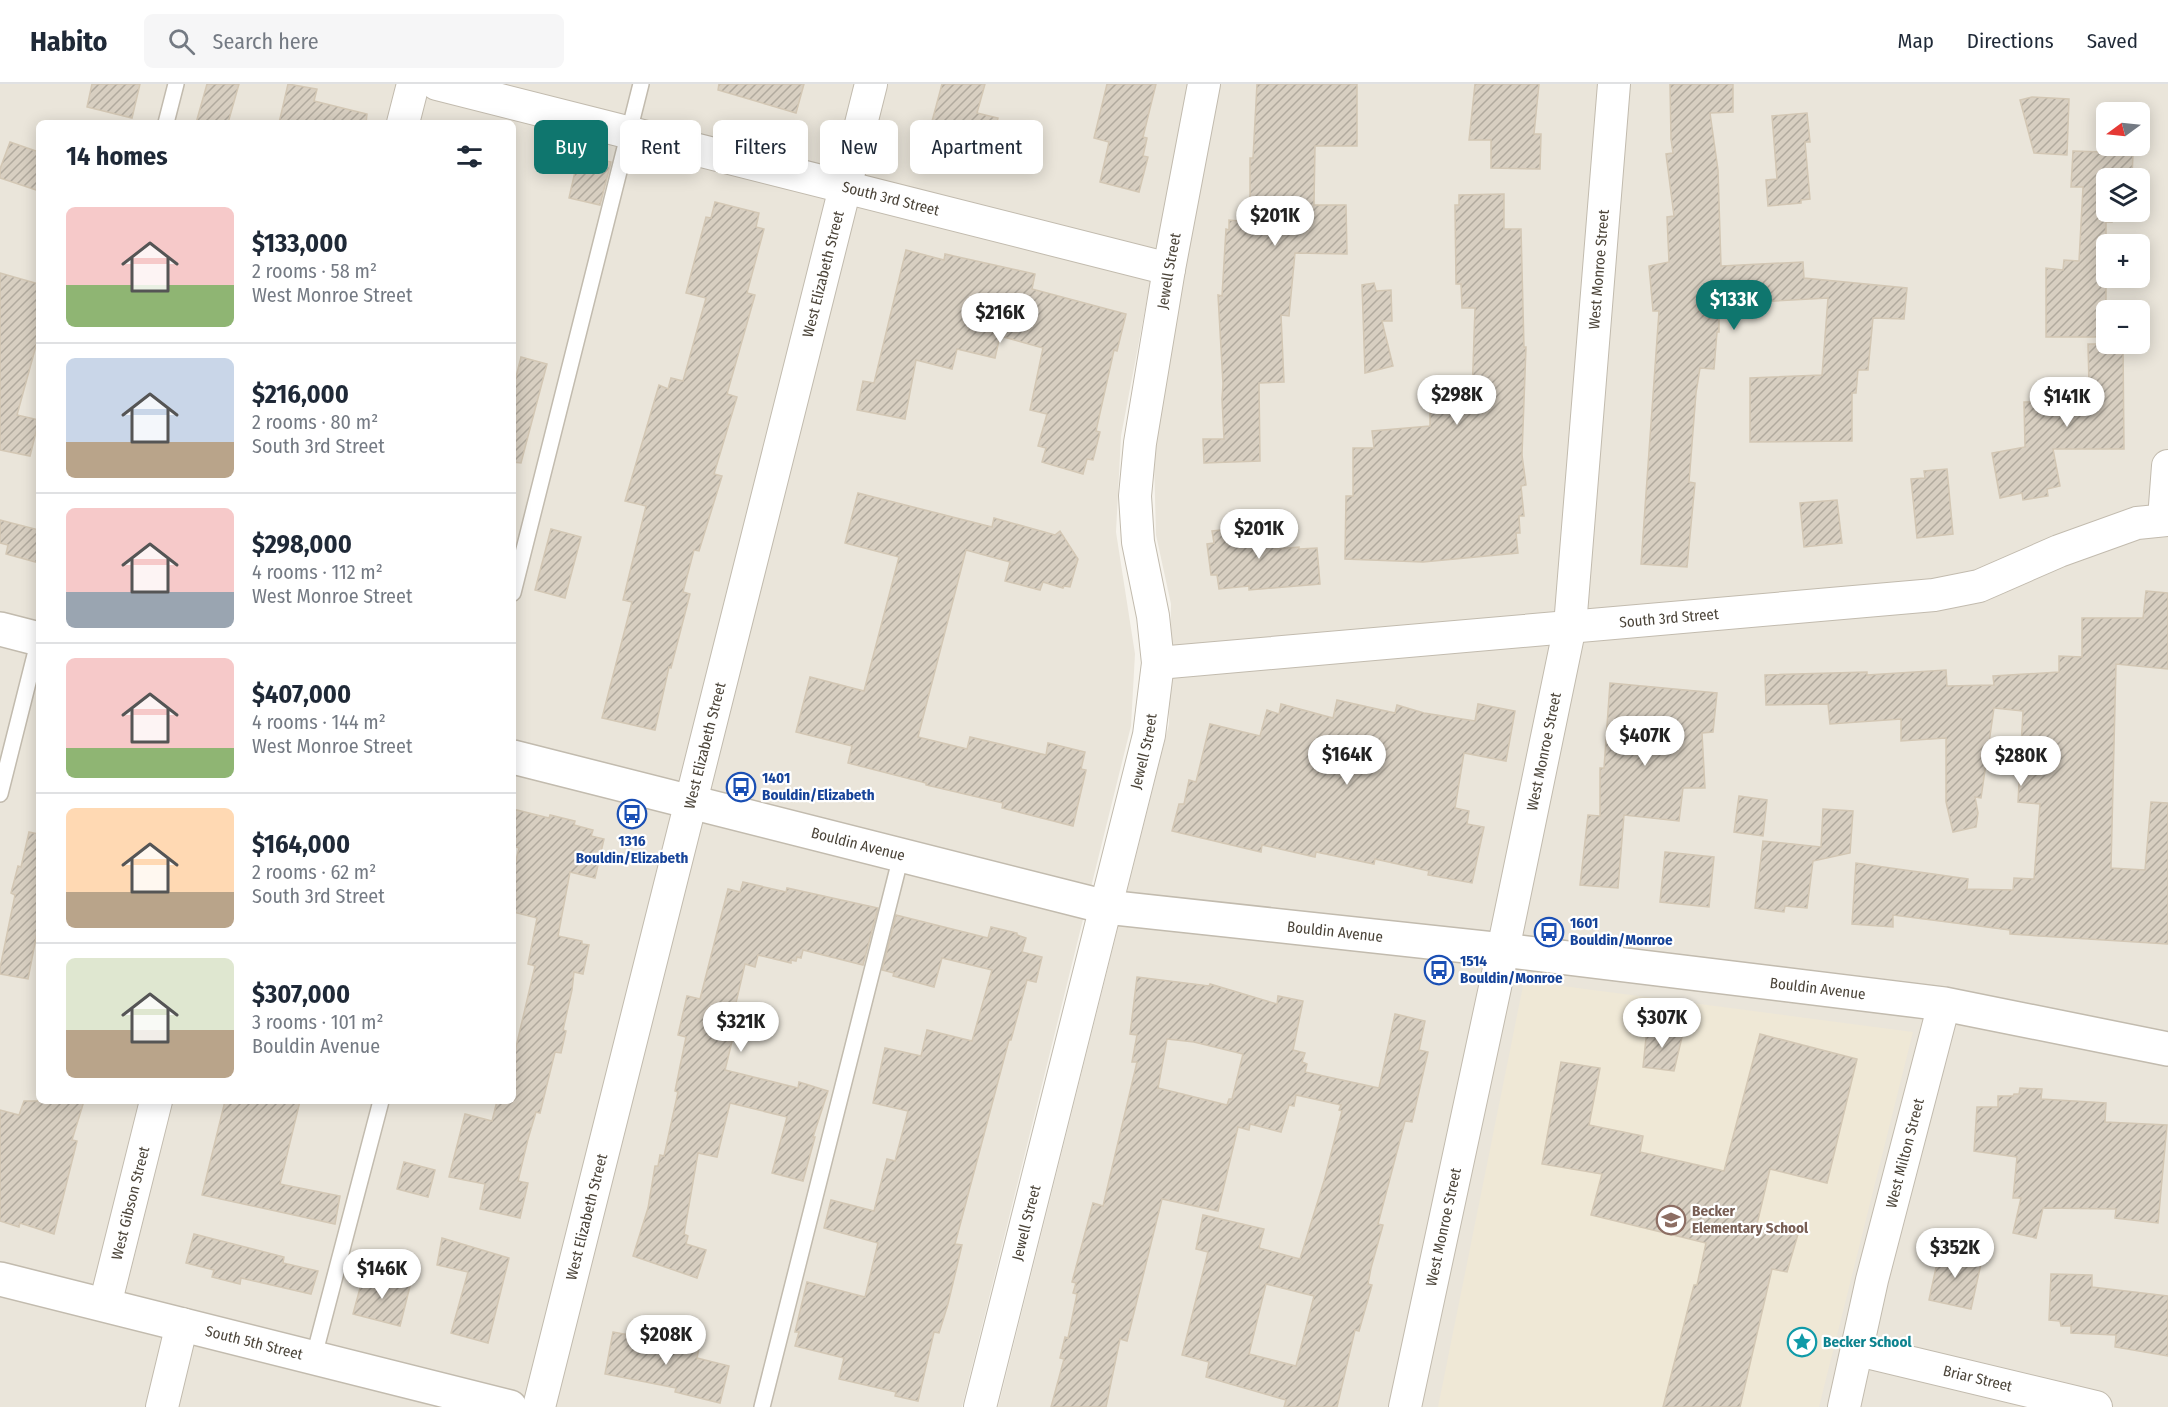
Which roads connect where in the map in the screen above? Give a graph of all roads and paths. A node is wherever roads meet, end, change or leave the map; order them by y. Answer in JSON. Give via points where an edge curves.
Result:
{"nodes":[{"id":1,"x":176,"y":84,"type":"edge"},
{"id":2,"x":413,"y":84,"type":"edge"},
{"id":3,"x":437,"y":84,"type":"edge"},
{"id":4,"x":641,"y":84,"type":"edge"},
{"id":5,"x":871,"y":84,"type":"edge"},
{"id":6,"x":1204,"y":84,"type":"edge"},
{"id":7,"x":1614,"y":84,"type":"edge"},
{"id":8,"x":167,"y":120,"type":"edge"},
{"id":9,"x":404,"y":120,"type":"edge"},
{"id":10,"x":632,"y":120,"type":"edge"},
{"id":11,"x":620,"y":132,"type":"edge"},
{"id":12,"x":701,"y":152,"type":"edge"},
{"id":13,"x":620,"y":170,"type":"edge"},
{"id":14,"x":845,"y":188,"type":"junction"},
{"id":15,"x":1169,"y":269,"type":"junction"},
{"id":16,"x":2168,"y":466,"type":"edge"},
{"id":17,"x":2166,"y":520,"type":"edge"},
{"id":18,"x":516,"y":581,"type":"edge"},
{"id":19,"x":1570,"y":626,"type":"junction"},
{"id":20,"x":0,"y":629,"type":"edge"},
{"id":21,"x":36,"y":638,"type":"edge"},
{"id":22,"x":36,"y":651,"type":"edge"},
{"id":23,"x":1158,"y":663,"type":"junction"},
{"id":24,"x":516,"y":758,"type":"edge"},
{"id":25,"x":0,"y":794,"type":"edge"},
{"id":26,"x":692,"y":802,"type":"junction"},
{"id":27,"x":901,"y":856,"type":"junction"},
{"id":28,"x":1106,"y":907,"type":"junction"},
{"id":29,"x":1503,"y":950,"type":"junction"},
{"id":30,"x":1944,"y":1004,"type":"junction"},
{"id":31,"x":2168,"y":1049,"type":"edge"},
{"id":32,"x":155,"y":1104,"type":"edge"},
{"id":33,"x":380,"y":1104,"type":"edge"},
{"id":34,"x":0,"y":1279,"type":"edge"},
{"id":35,"x":105,"y":1305,"type":"junction"},
{"id":36,"x":182,"y":1324,"type":"junction"},
{"id":37,"x":1858,"y":1350,"type":"junction"},
{"id":38,"x":314,"y":1356,"type":"junction"},
{"id":39,"x":162,"y":1407,"type":"edge"},
{"id":40,"x":510,"y":1407,"type":"edge"},
{"id":41,"x":539,"y":1407,"type":"edge"},
{"id":42,"x":762,"y":1407,"type":"edge"},
{"id":43,"x":980,"y":1407,"type":"edge"},
{"id":44,"x":1405,"y":1407,"type":"edge"},
{"id":45,"x":1844,"y":1407,"type":"edge"},
{"id":46,"x":2096,"y":1407,"type":"edge"}],
"edges":[{"from":1,"to":8,"type":"lane"},
{"from":2,"to":9,"type":"street"},
{"from":3,"to":11,"type":"street","name":"South 3rd Street"},
{"from":4,"to":10,"type":"lane"},
{"from":5,"to":14,"type":"street","name":"West Elizabeth Street"},
{"from":6,"to":15,"type":"street","name":"Jewell Street"},
{"from":7,"to":19,"type":"street","name":"West Monroe Street"},
{"from":12,"to":14,"type":"street","name":"South 3rd Street"},
{"from":13,"to":18,"type":"lane"},
{"from":14,"to":15,"type":"street","name":"South 3rd Street"},
{"from":14,"to":26,"type":"street","name":"West Elizabeth Street"},
{"from":15,"to":23,"type":"street","name":"Jewell Street","via":[[1140,443],[1136,495],[1137,542],[1153,616]]},
{"from":16,"to":17,"type":"street"},
{"from":17,"to":19,"type":"street","name":"South 3rd Street","via":[[2137,523],[2109,532],[1979,586],[1934,595]]},
{"from":19,"to":23,"type":"street","name":"South 3rd Street"},
{"from":19,"to":29,"type":"street","name":"West Monroe Street"},
{"from":20,"to":21,"type":"street"},
{"from":22,"to":25,"type":"lane"},
{"from":23,"to":28,"type":"street","name":"Jewell Street","via":[[1149,735]]},
{"from":24,"to":26,"type":"street","name":"Bouldin Avenue"},
{"from":26,"to":27,"type":"street","name":"Bouldin Avenue"},
{"from":26,"to":41,"type":"street","name":"West Elizabeth Street"},
{"from":27,"to":28,"type":"street","name":"Bouldin Avenue"},
{"from":27,"to":42,"type":"lane"},
{"from":28,"to":29,"type":"street","name":"Bouldin Avenue"},
{"from":28,"to":43,"type":"street","name":"Jewell Street"},
{"from":29,"to":30,"type":"street","name":"Bouldin Avenue"},
{"from":29,"to":44,"type":"street","name":"West Monroe Street"},
{"from":30,"to":31,"type":"street","name":"Bouldin Avenue"},
{"from":30,"to":37,"type":"street","name":"West Milton Street","via":[[1872,1280]]},
{"from":32,"to":35,"type":"street","name":"West Gibson Street"},
{"from":33,"to":38,"type":"lane"},
{"from":34,"to":35,"type":"street","name":"South 5th Street"},
{"from":35,"to":36,"type":"street","name":"South 5th Street"},
{"from":36,"to":38,"type":"street","name":"South 5th Street"},
{"from":36,"to":39,"type":"street"},
{"from":37,"to":45,"type":"street","name":"West Milton Street"},
{"from":37,"to":46,"type":"street","name":"Briar Street"},
{"from":38,"to":40,"type":"street","name":"South 5th Street"}]}
